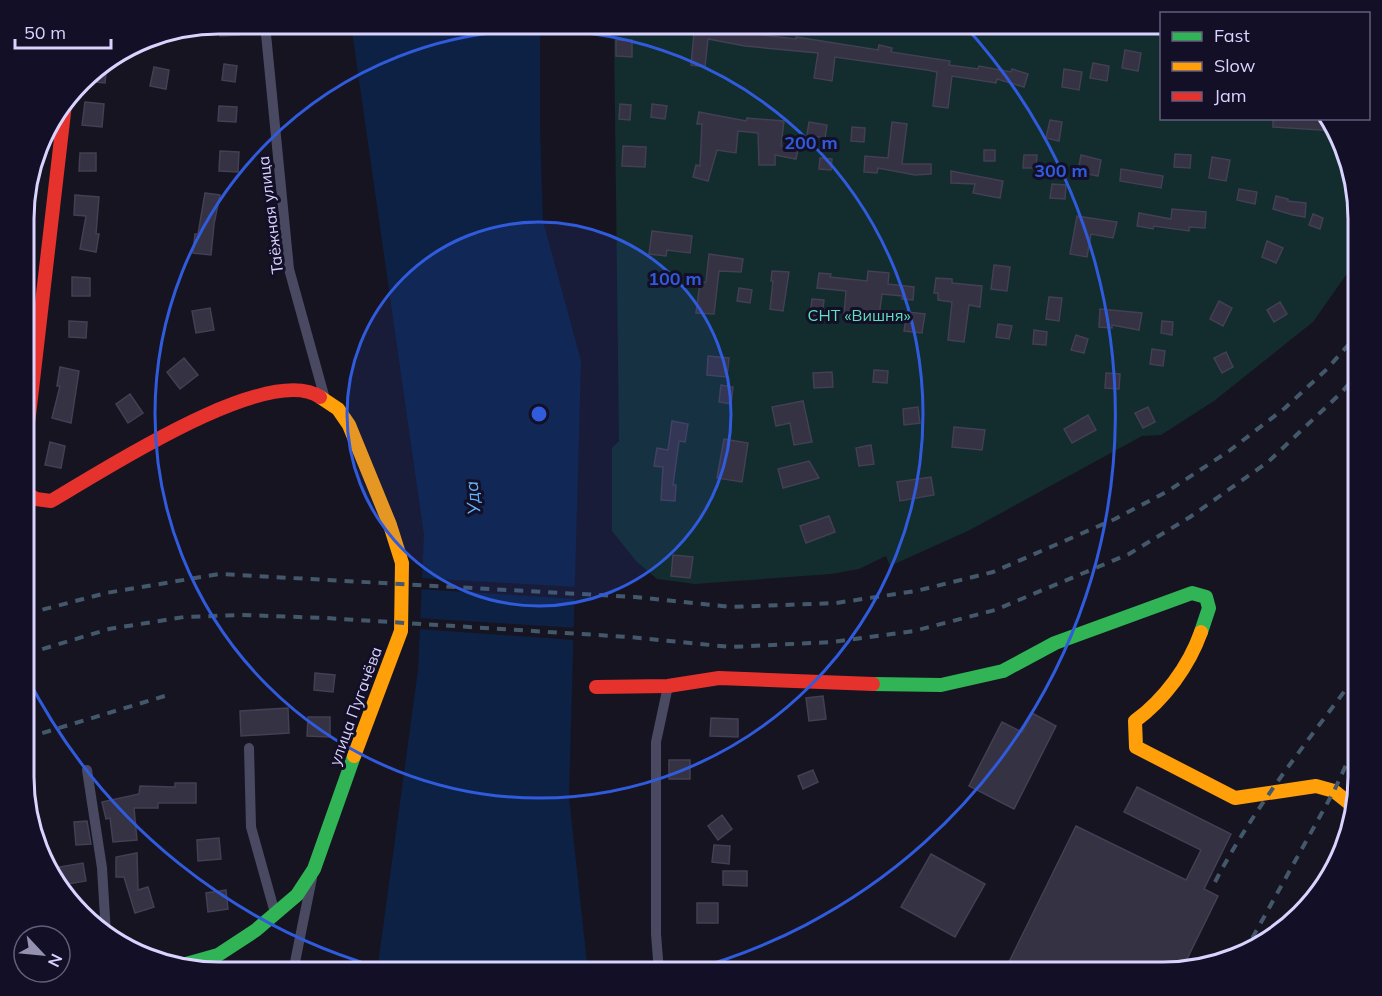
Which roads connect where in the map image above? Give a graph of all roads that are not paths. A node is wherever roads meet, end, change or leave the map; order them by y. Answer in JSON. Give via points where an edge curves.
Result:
{"nodes":[{"id":1,"x":266,"y":35,"type":"edge"},
{"id":2,"x":63,"y":121,"type":"edge"},
{"id":3,"x":35,"y":363,"type":"edge"},
{"id":4,"x":325,"y":399,"type":"junction"},
{"id":5,"x":35,"y":498,"type":"edge"},
{"id":6,"x":668,"y":686,"type":"junction"},
{"id":7,"x":596,"y":687,"type":"dead end"},
{"id":8,"x":249,"y":748,"type":"dead end"},
{"id":9,"x":87,"y":770,"type":"dead end"},
{"id":10,"x":1345,"y":800,"type":"edge"},
{"id":11,"x":314,"y":869,"type":"junction"},
{"id":12,"x":275,"y":914,"type":"junction"},
{"id":13,"x":105,"y":921,"type":"edge"},
{"id":14,"x":200,"y":960,"type":"edge"},
{"id":15,"x":295,"y":961,"type":"edge"},
{"id":16,"x":658,"y":961,"type":"edge"}],
"edges":[{"from":1,"to":4,"type":"street","name":"Таёжная улица","via":[[289,269]]},
{"from":2,"to":3,"type":"street"},
{"from":4,"to":5,"type":"street","via":[[299,389],[250,397],[193,420],[51,501]]},
{"from":4,"to":11,"type":"street","name":"улица Пугачёва","via":[[349,425],[390,525],[402,563],[401,631]]},
{"from":6,"to":7,"type":"street"},
{"from":6,"to":10,"type":"street","via":[[719,678],[941,684],[1003,671],[1055,644],[1192,593],[1206,597],[1209,608],[1198,640],[1182,670],[1153,708],[1135,721],[1136,747],[1235,798],[1316,786],[1334,791]]},
{"from":6,"to":16,"type":"street","via":[[656,742]]},
{"from":8,"to":12,"type":"street","via":[[251,827]]},
{"from":9,"to":13,"type":"street","via":[[102,868]]},
{"from":11,"to":12,"type":"street","name":"улица Пугачёва","via":[[297,895]]},
{"from":11,"to":15,"type":"street"},
{"from":12,"to":14,"type":"street","name":"улица Пугачёва","via":[[218,955]]}]}
